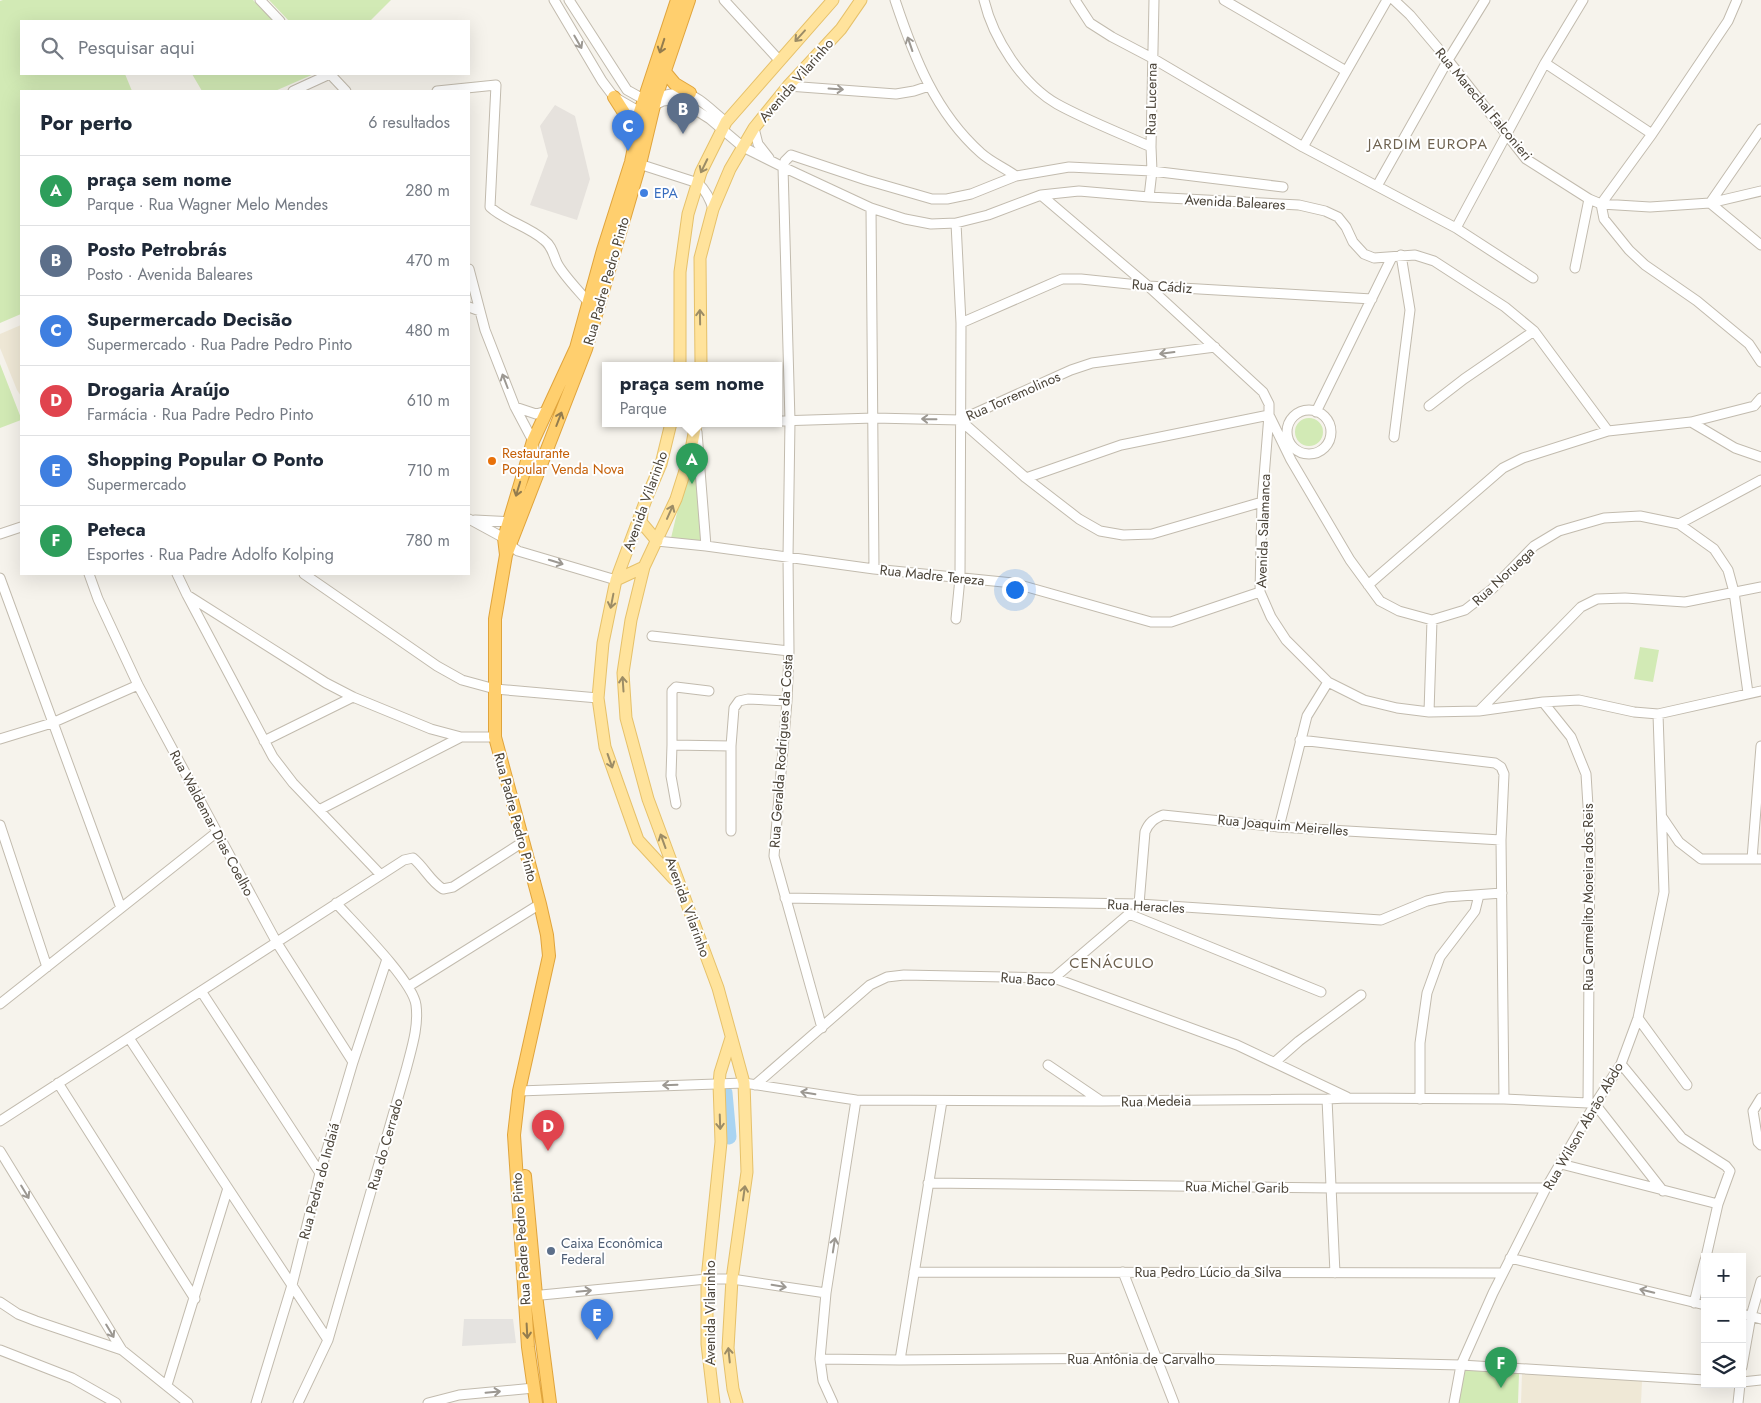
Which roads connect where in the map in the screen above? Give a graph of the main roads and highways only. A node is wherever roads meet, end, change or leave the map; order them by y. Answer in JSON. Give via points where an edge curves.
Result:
{"nodes":[{"id":1,"x":677,"y":0,"type":"edge"},
{"id":2,"x":689,"y":0,"type":"edge"},
{"id":3,"x":833,"y":0,"type":"edge"},
{"id":4,"x":861,"y":0,"type":"edge"},
{"id":5,"x":665,"y":72,"type":"junction"},
{"id":6,"x":690,"y":93,"type":"road end"},
{"id":7,"x":614,"y":97,"type":"road end"},
{"id":8,"x":649,"y":103,"type":"junction"},
{"id":9,"x":638,"y":133,"type":"junction"},
{"id":10,"x":636,"y":163,"type":"junction"},
{"id":11,"x":680,"y":362,"type":"edge"},
{"id":12,"x":701,"y":362,"type":"edge"},
{"id":13,"x":670,"y":427,"type":"edge"},
{"id":14,"x":695,"y":427,"type":"edge"},
{"id":15,"x":647,"y":497,"type":"junction"},
{"id":16,"x":513,"y":522,"type":"junction"},
{"id":17,"x":657,"y":541,"type":"junction"},
{"id":18,"x":644,"y":567,"type":"junction"},
{"id":19,"x":616,"y":580,"type":"junction"},
{"id":20,"x":680,"y":886,"type":"junction"},
{"id":21,"x":732,"y":1037,"type":"junction"},
{"id":22,"x":531,"y":1296,"type":"junction"},
{"id":23,"x":536,"y":1403,"type":"edge"},
{"id":24,"x":550,"y":1403,"type":"edge"},
{"id":25,"x":714,"y":1403,"type":"edge"},
{"id":26,"x":737,"y":1403,"type":"edge"}],
"edges":[{"from":1,"to":8,"type":"highway","name":"Rua Padre Pedro Pinto","one_way":true},
{"from":2,"to":5,"type":"highway","name":"Rua Padre Pedro Pinto"},
{"from":3,"to":11,"type":"main road","name":"Avenida Vilarinho","one_way":true,"via":[[724,126],[701,172],[688,214],[680,272]]},
{"from":12,"to":4,"type":"main road","name":"Avenida Vilarinho","one_way":true,"via":[[700,258],[712,209],[754,128],[841,29]]},
{"from":5,"to":6,"type":"highway","via":[[675,84]]},
{"from":5,"to":8,"type":"highway","name":"Rua Padre Pedro Pinto"},
{"from":7,"to":9,"type":"highway"},
{"from":8,"to":9,"type":"highway","name":"Rua Padre Pedro Pinto"},
{"from":8,"to":10,"type":"highway","name":"Rua Padre Pedro Pinto"},
{"from":9,"to":10,"type":"highway","name":"Rua Padre Pedro Pinto"},
{"from":10,"to":16,"type":"highway","name":"Rua Padre Pedro Pinto","one_way":true,"via":[[603,250],[576,348],[533,441]]},
{"from":16,"to":10,"type":"highway","name":"Rua Padre Pedro Pinto","one_way":true,"via":[[534,486],[586,349]]},
{"from":13,"to":15,"type":"main road","name":"Avenida Vilarinho","via":[[661,464]]},
{"from":17,"to":14,"type":"main road","name":"Avenida Vilarinho","one_way":true,"via":[[676,499]]},
{"from":15,"to":17,"type":"main road","via":[[641,521]]},
{"from":15,"to":19,"type":"main road","name":"Avenida Vilarinho"},
{"from":16,"to":22,"type":"highway","name":"Rua Padre Pedro Pinto","via":[[495,619],[495,737],[540,904],[549,956],[522,1091]]},
{"from":17,"to":18,"type":"main road","name":"Avenida Vilarinho"},
{"from":18,"to":19,"type":"main road"},
{"from":20,"to":18,"type":"main road","name":"Avenida Vilarinho","one_way":true,"via":[[648,799],[626,718],[623,673]]},
{"from":19,"to":20,"type":"main road","name":"Avenida Vilarinho","one_way":true,"via":[[603,643],[598,698],[606,748],[638,840]]},
{"from":20,"to":21,"type":"main road","name":"Avenida Vilarinho","via":[[718,988]]},
{"from":21,"to":25,"type":"main road","name":"Avenida Vilarinho","one_way":true,"via":[[719,1078],[721,1142],[707,1279],[707,1344]]},
{"from":26,"to":21,"type":"main road","name":"Avenida Vilarinho","one_way":true,"via":[[728,1348],[732,1279],[747,1172],[749,1084]]},
{"from":22,"to":23,"type":"highway","name":"Rua Padre Pedro Pinto","one_way":true,"via":[[528,1347]]},
{"from":22,"to":24,"type":"highway","name":"Rua Padre Pedro Pinto"}]}
